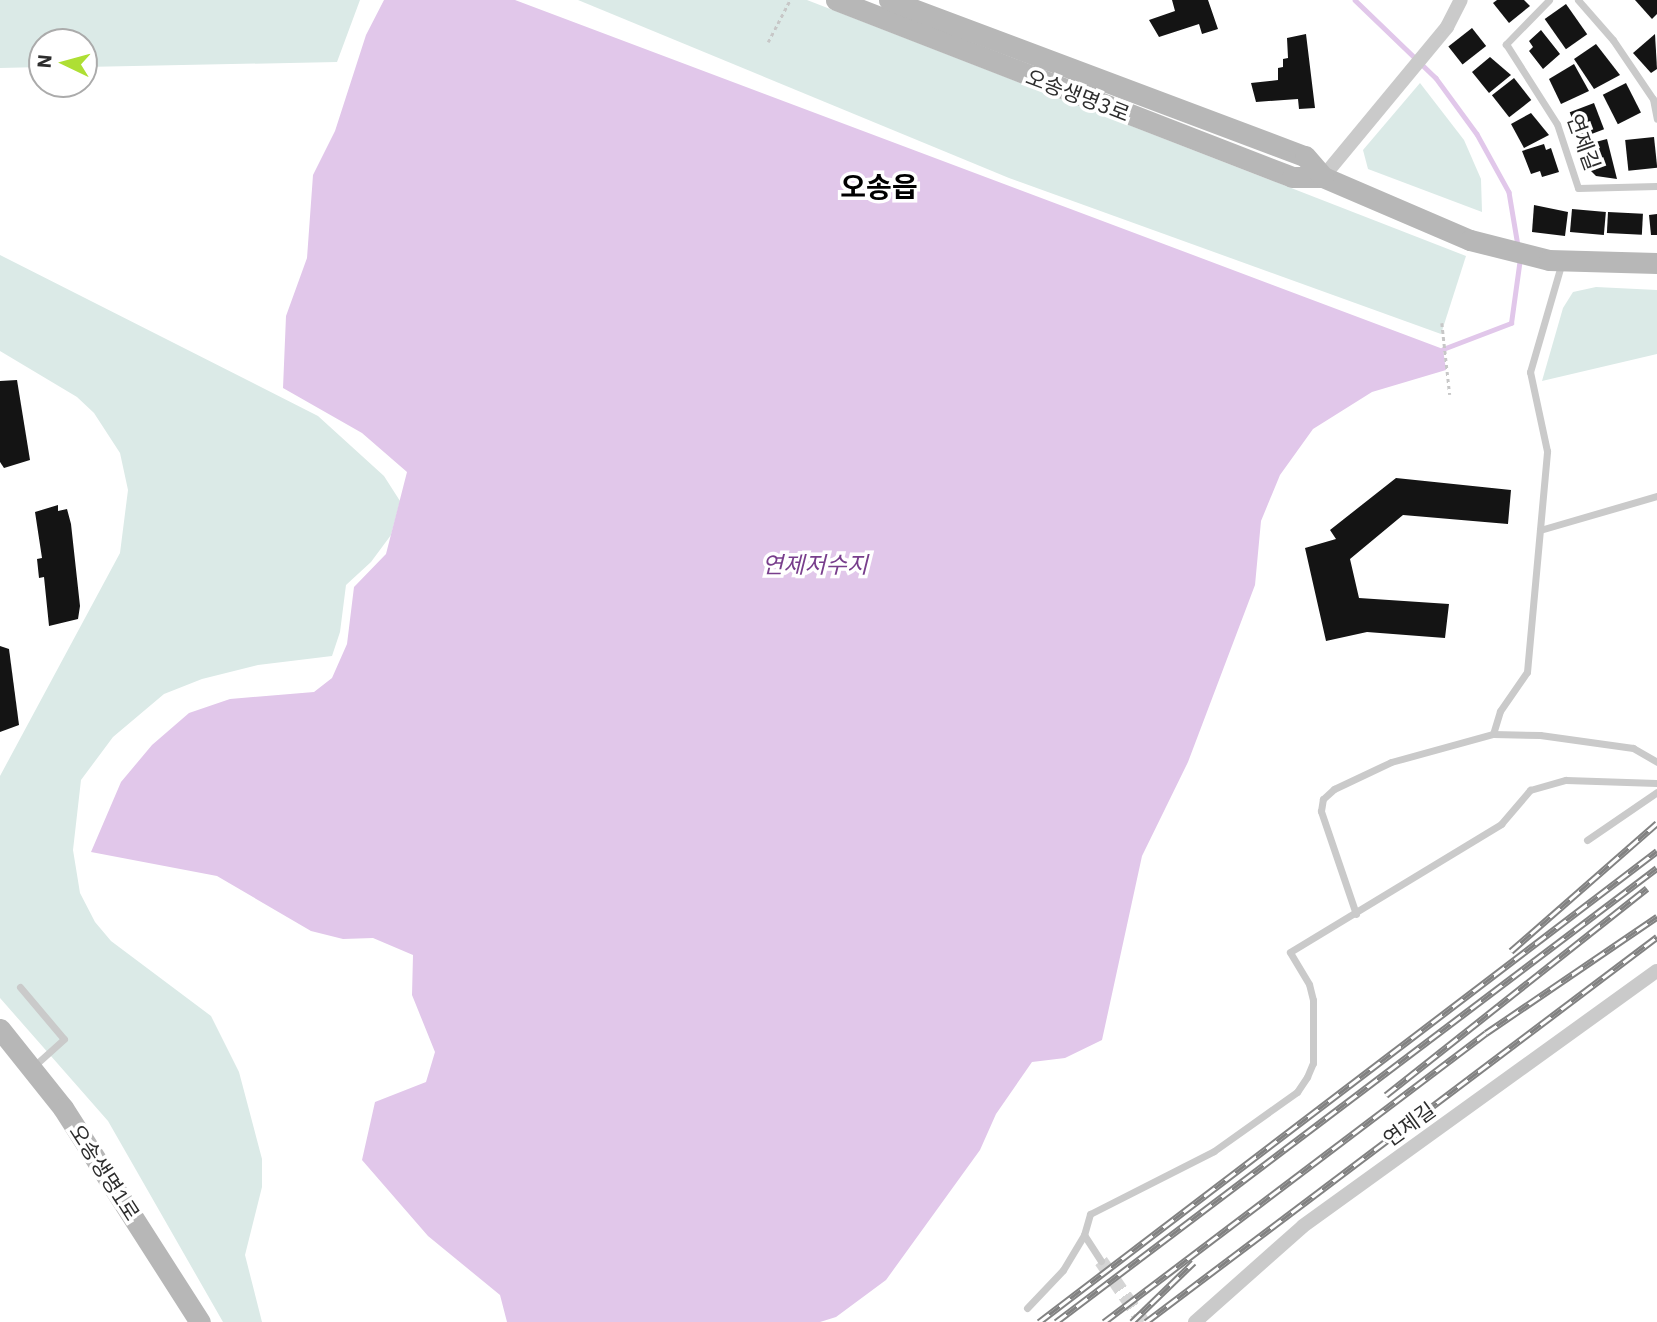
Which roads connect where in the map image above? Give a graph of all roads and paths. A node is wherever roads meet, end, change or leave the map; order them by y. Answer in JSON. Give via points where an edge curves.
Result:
{"nodes":[{"id":1,"x":790,"y":0,"type":"edge"},
{"id":2,"x":836,"y":0,"type":"edge"},
{"id":3,"x":888,"y":0,"type":"edge"},
{"id":4,"x":1461,"y":0,"type":"edge"},
{"id":5,"x":1549,"y":0,"type":"edge"},
{"id":6,"x":1578,"y":0,"type":"edge"},
{"id":7,"x":768,"y":42,"type":"dead end"},
{"id":8,"x":1657,"y":119,"type":"edge"},
{"id":9,"x":1323,"y":177,"type":"junction"},
{"id":10,"x":1657,"y":186,"type":"edge"},
{"id":11,"x":1556,"y":261,"type":"junction"},
{"id":12,"x":1657,"y":263,"type":"edge"},
{"id":13,"x":1442,"y":323,"type":"dead end"},
{"id":14,"x":1450,"y":395,"type":"dead end"},
{"id":15,"x":1657,"y":496,"type":"edge"},
{"id":16,"x":1541,"y":530,"type":"junction"},
{"id":17,"x":1493,"y":734,"type":"junction"},
{"id":18,"x":1657,"y":762,"type":"edge"},
{"id":19,"x":1657,"y":783,"type":"edge"},
{"id":20,"x":1657,"y":792,"type":"edge"},
{"id":21,"x":1587,"y":840,"type":"dead end"},
{"id":22,"x":1356,"y":914,"type":"junction"},
{"id":23,"x":1657,"y":971,"type":"edge"},
{"id":24,"x":20,"y":987,"type":"dead end"},
{"id":25,"x":0,"y":1029,"type":"edge"},
{"id":26,"x":33,"y":1067,"type":"junction"},
{"id":27,"x":1083,"y":1235,"type":"junction"},
{"id":28,"x":1101,"y":1261,"type":"tunnel mouth"},
{"id":29,"x":1027,"y":1308,"type":"dead end"},
{"id":30,"x":200,"y":1322,"type":"edge"},
{"id":31,"x":1195,"y":1322,"type":"edge"}],
"edges":[{"from":1,"to":7,"type":"path"},
{"from":2,"to":9,"type":"street","name":"오송생명3로","via":[[1292,177]]},
{"from":3,"to":9,"type":"street","name":"오송생명3로","via":[[1305,156]]},
{"from":4,"to":9,"type":"street","via":[[1447,27]]},
{"from":5,"to":10,"type":"lane","name":"연제길","via":[[1506,44],[1557,124],[1578,188]]},
{"from":6,"to":8,"type":"lane","via":[[1613,40],[1653,99]]},
{"from":9,"to":11,"type":"street","name":"오송생명3로","via":[[1470,240]]},
{"from":11,"to":12,"type":"street"},
{"from":11,"to":16,"type":"lane","via":[[1530,372],[1547,451]]},
{"from":13,"to":14,"type":"path"},
{"from":15,"to":16,"type":"lane"},
{"from":16,"to":17,"type":"lane","via":[[1527,672],[1500,711]]},
{"from":17,"to":18,"type":"lane","via":[[1540,735],[1633,748]]},
{"from":17,"to":22,"type":"lane","via":[[1391,762],[1334,789],[1323,799],[1321,811]]},
{"from":19,"to":22,"type":"lane","via":[[1566,780],[1530,790],[1501,824]]},
{"from":20,"to":21,"type":"lane"},
{"from":22,"to":27,"type":"lane","via":[[1290,952],[1310,984],[1313,1000],[1313,1063],[1297,1092],[1214,1151],[1090,1214]]},
{"from":23,"to":31,"type":"street","name":"연제길","via":[[1303,1226]]},
{"from":24,"to":26,"type":"lane","via":[[64,1039]]},
{"from":25,"to":26,"type":"street","name":"오송생명1로"},
{"from":26,"to":30,"type":"street","name":"오송생명1로"},
{"from":27,"to":28,"type":"lane"},
{"from":27,"to":29,"type":"lane","via":[[1063,1270]]}]}
